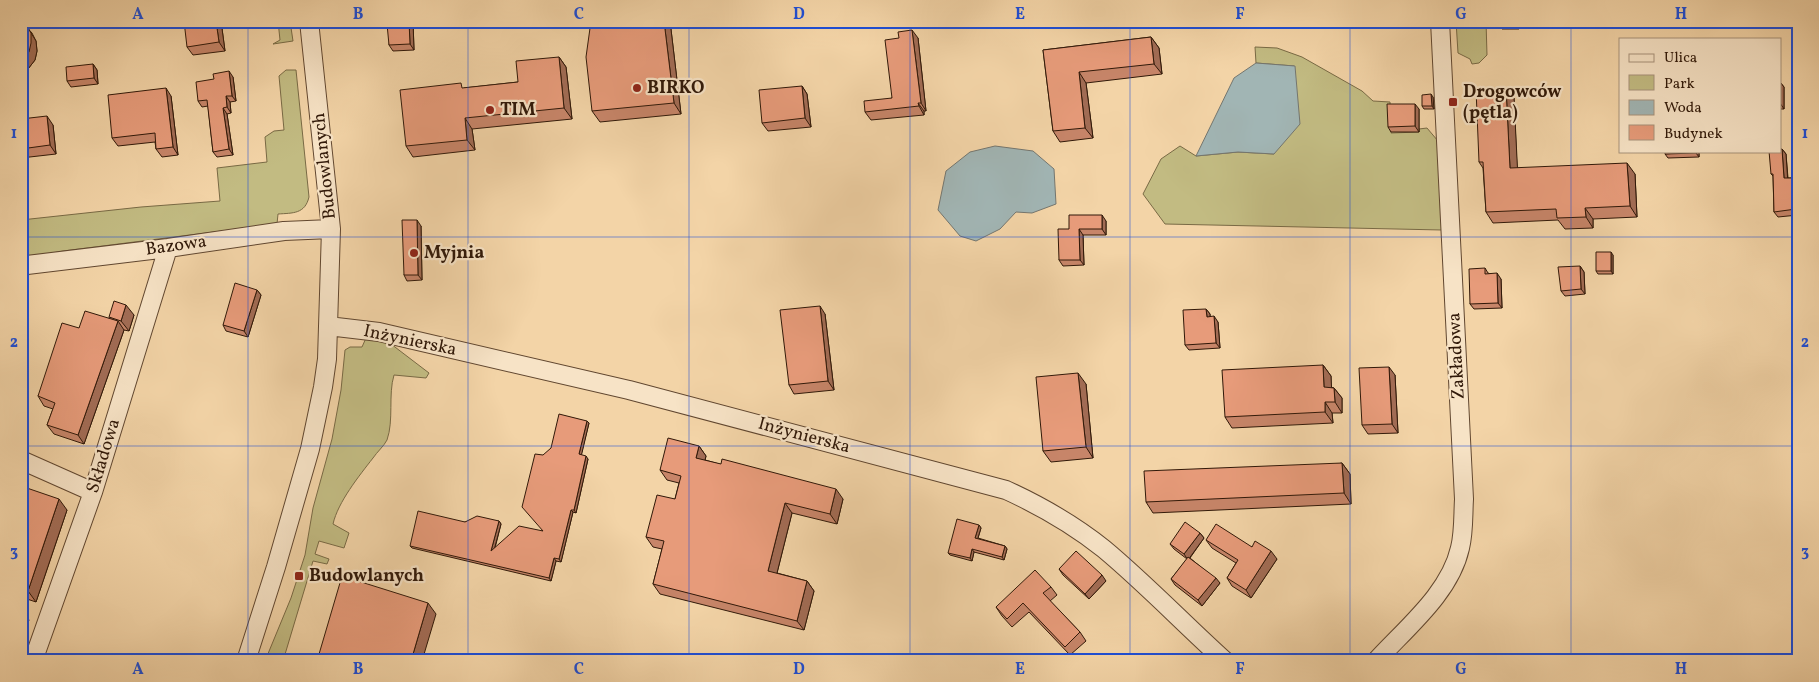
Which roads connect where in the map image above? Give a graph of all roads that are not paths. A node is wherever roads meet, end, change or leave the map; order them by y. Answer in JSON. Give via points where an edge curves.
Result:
{"nodes":[{"id":1,"x":309,"y":21,"type":"edge"},
{"id":2,"x":1440,"y":21,"type":"edge"},
{"id":3,"x":331,"y":229,"type":"junction"},
{"id":4,"x":168,"y":248,"type":"junction"},
{"id":5,"x":21,"y":268,"type":"edge"},
{"id":6,"x":328,"y":326,"type":"junction"},
{"id":7,"x":21,"y":460,"type":"edge"},
{"id":8,"x":93,"y":492,"type":"junction"},
{"id":9,"x":33,"y":661,"type":"edge"},
{"id":10,"x":246,"y":661,"type":"edge"},
{"id":11,"x":1224,"y":661,"type":"edge"},
{"id":12,"x":1376,"y":661,"type":"edge"}],
"edges":[{"from":1,"to":3,"type":"street","name":"Budowlanych"},
{"from":2,"to":12,"type":"street","name":"Zakładowa","via":[[1463,529],[1458,555],[1445,584]]},
{"from":3,"to":4,"type":"street","name":"Bazowa","via":[[284,231]]},
{"from":3,"to":6,"type":"street","name":"Budowlanych"},
{"from":4,"to":5,"type":"street","name":"Bazowa"},
{"from":4,"to":8,"type":"street","name":"Składowa"},
{"from":6,"to":10,"type":"street","name":"Budowlanych","via":[[323,387],[310,449]]},
{"from":6,"to":11,"type":"street","name":"Inżynierska","via":[[378,332],[564,375],[1006,490],[1038,505],[1103,549]]},
{"from":7,"to":8,"type":"street"},
{"from":8,"to":9,"type":"street","name":"Składowa"}]}
